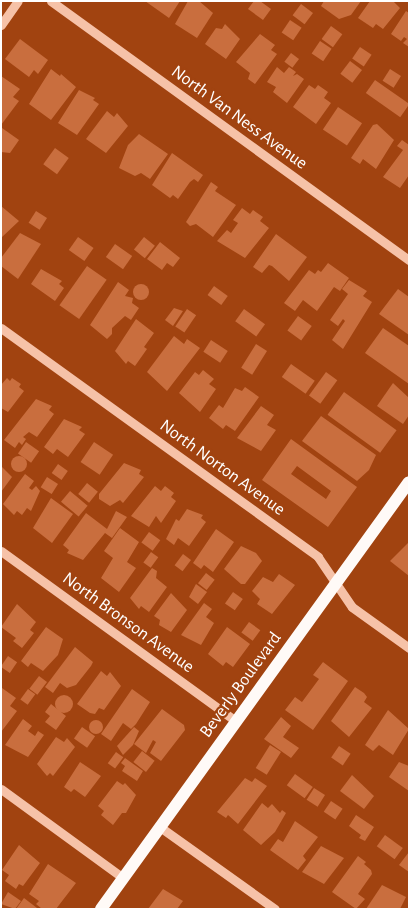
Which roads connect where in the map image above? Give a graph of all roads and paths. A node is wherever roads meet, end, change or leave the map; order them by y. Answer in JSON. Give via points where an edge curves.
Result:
{"nodes":[{"id":1,"x":18,"y":1,"type":"edge"},
{"id":2,"x":51,"y":1,"type":"edge"},
{"id":3,"x":1,"y":25,"type":"edge"},
{"id":4,"x":409,"y":260,"type":"edge"},
{"id":5,"x":1,"y":328,"type":"edge"},
{"id":6,"x":409,"y":482,"type":"edge"},
{"id":7,"x":1,"y":551,"type":"edge"},
{"id":8,"x":336,"y":582,"type":"junction"},
{"id":9,"x":409,"y":648,"type":"edge"},
{"id":10,"x":236,"y":721,"type":"junction"},
{"id":11,"x":1,"y":789,"type":"edge"},
{"id":12,"x":160,"y":827,"type":"junction"},
{"id":13,"x":123,"y":878,"type":"junction"},
{"id":14,"x":101,"y":909,"type":"edge"},
{"id":15,"x":275,"y":909,"type":"edge"}],
"edges":[{"from":1,"to":3,"type":"street"},
{"from":2,"to":4,"type":"street","name":"North Van Ness Avenue"},
{"from":5,"to":8,"type":"street","name":"North Norton Avenue","via":[[318,557]]},
{"from":6,"to":8,"type":"main road","name":"Beverly Boulevard"},
{"from":7,"to":10,"type":"street","name":"North Bronson Avenue"},
{"from":8,"to":9,"type":"street","name":"North Norton Avenue","via":[[352,607]]},
{"from":8,"to":10,"type":"main road","name":"Beverly Boulevard"},
{"from":10,"to":12,"type":"main road","name":"Beverly Boulevard"},
{"from":11,"to":13,"type":"street"},
{"from":12,"to":13,"type":"main road","name":"Beverly Boulevard"},
{"from":12,"to":15,"type":"street"},
{"from":13,"to":14,"type":"main road","name":"Beverly Boulevard"}]}
